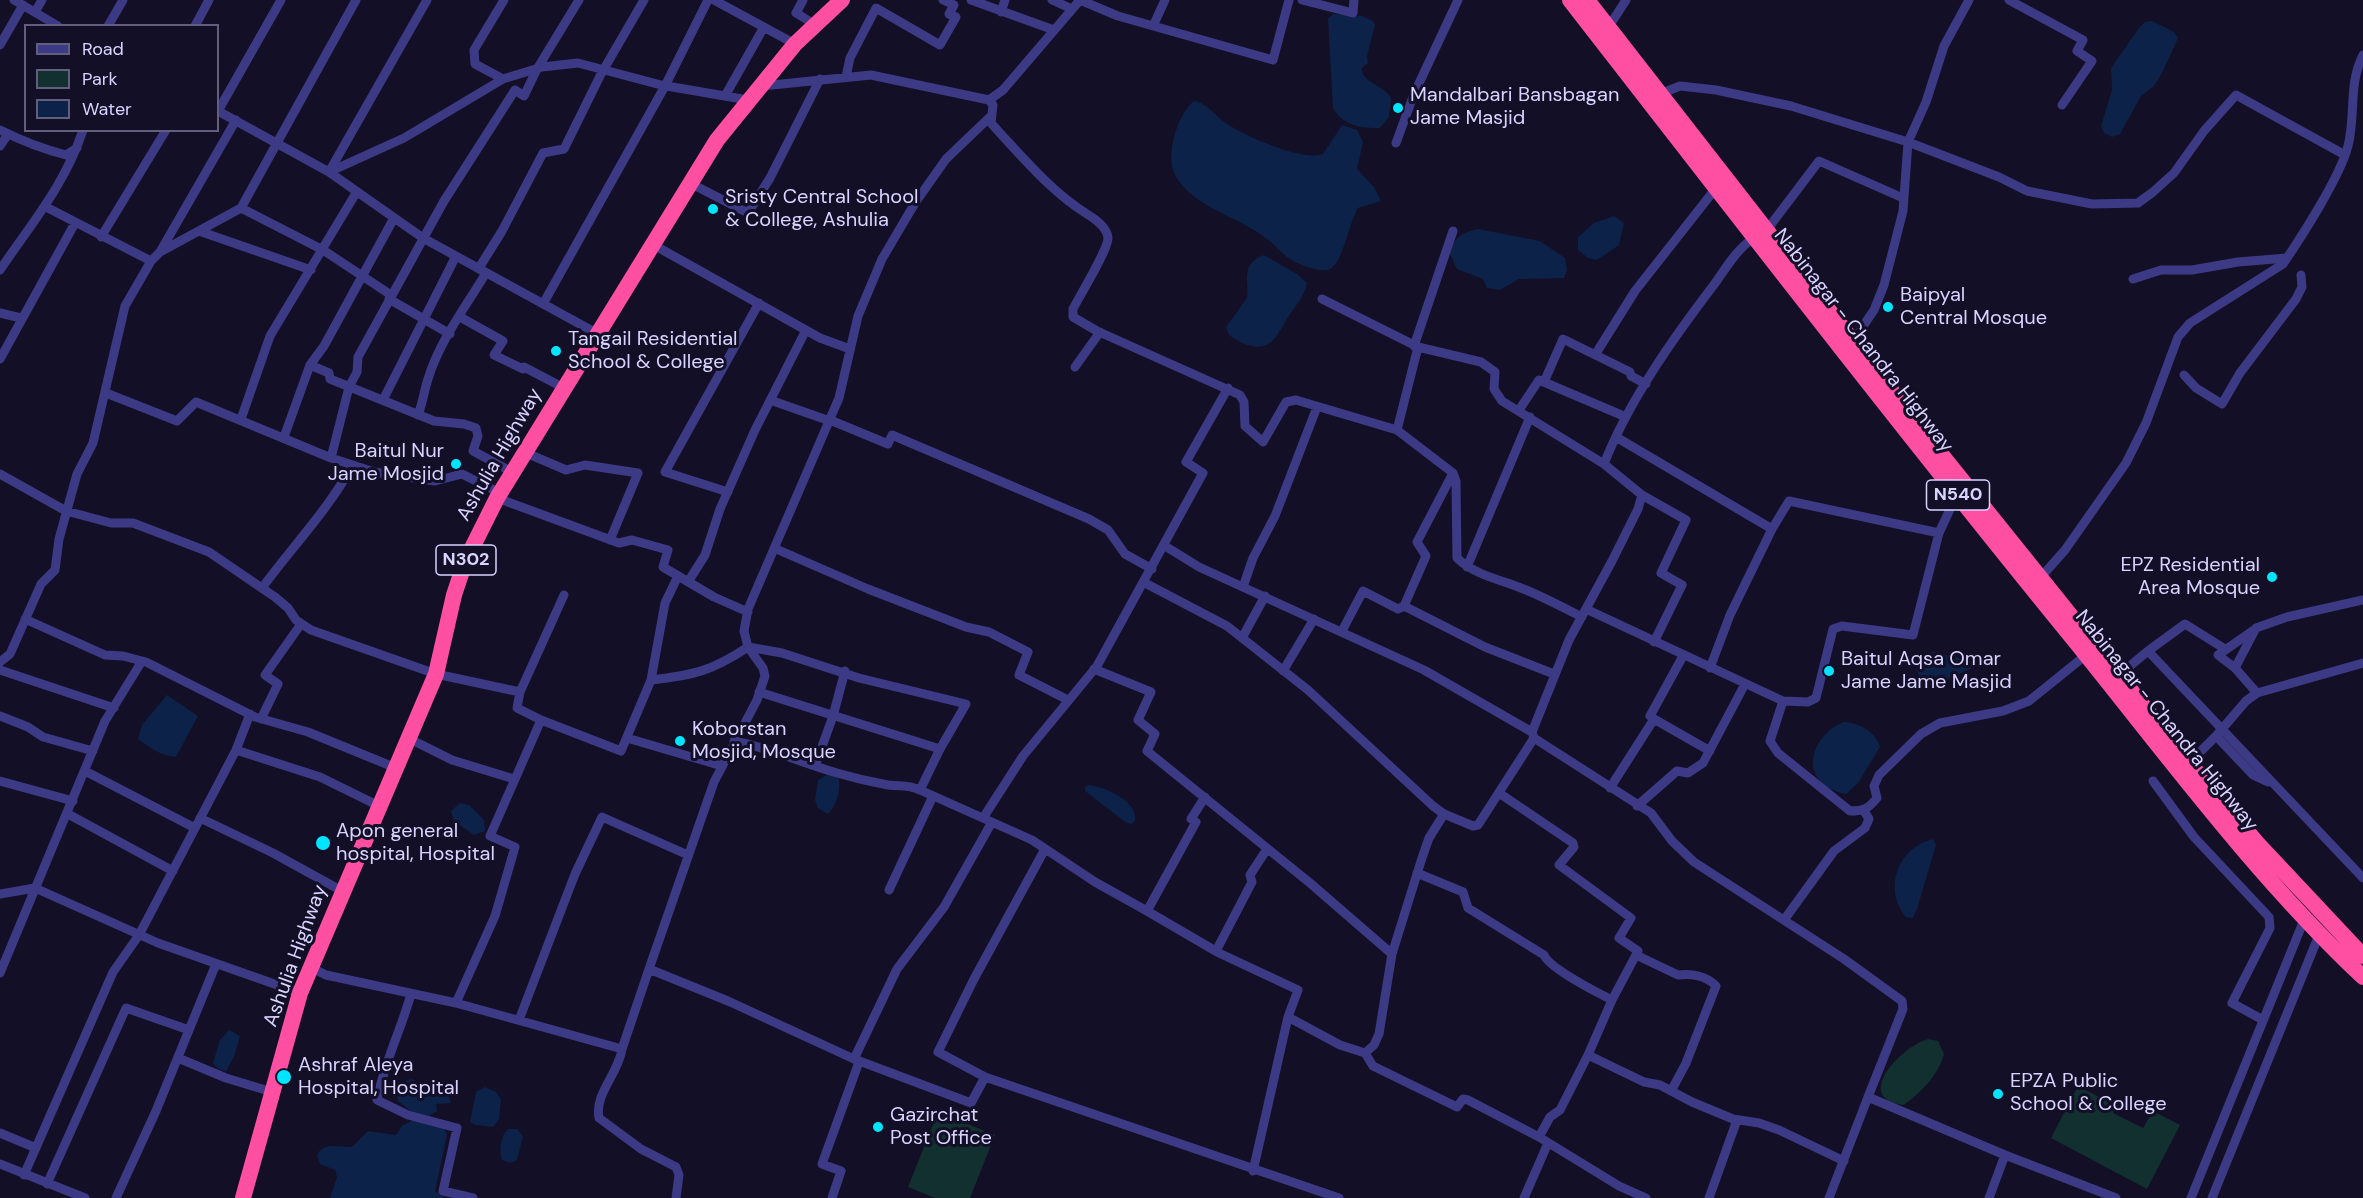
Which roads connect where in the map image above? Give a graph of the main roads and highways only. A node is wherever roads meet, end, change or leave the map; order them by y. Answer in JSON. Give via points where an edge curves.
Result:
{"nodes":[{"id":1,"x":842,"y":0,"type":"edge"},
{"id":2,"x":1570,"y":0,"type":"edge"},
{"id":3,"x":1587,"y":0,"type":"edge"},
{"id":4,"x":1760,"y":234,"type":"junction"},
{"id":5,"x":2363,"y":956,"type":"edge"},
{"id":6,"x":2363,"y":977,"type":"edge"},
{"id":7,"x":246,"y":1197,"type":"edge"}],
"edges":[{"from":1,"to":7,"type":"highway","name":"Ashulia Highway","number":"N302","via":[[795,44],[717,140],[498,495],[465,562],[436,674],[300,993]]},
{"from":2,"to":4,"type":"highway","name":"Nabinagar - Chandra Highway","number":"N540","via":[[1716,188]]},
{"from":3,"to":4,"type":"highway","name":"Nabinagar - Chandra Highway","number":"N540"},
{"from":4,"to":5,"type":"highway","name":"Nabinagar - Chandra Highway","number":"N540","via":[[1853,341],[2189,763],[2257,843]]},
{"from":4,"to":6,"type":"highway","name":"Nabinagar - Chandra Highway","number":"N540","via":[[1819,323],[2169,762],[2304,920]]}]}
